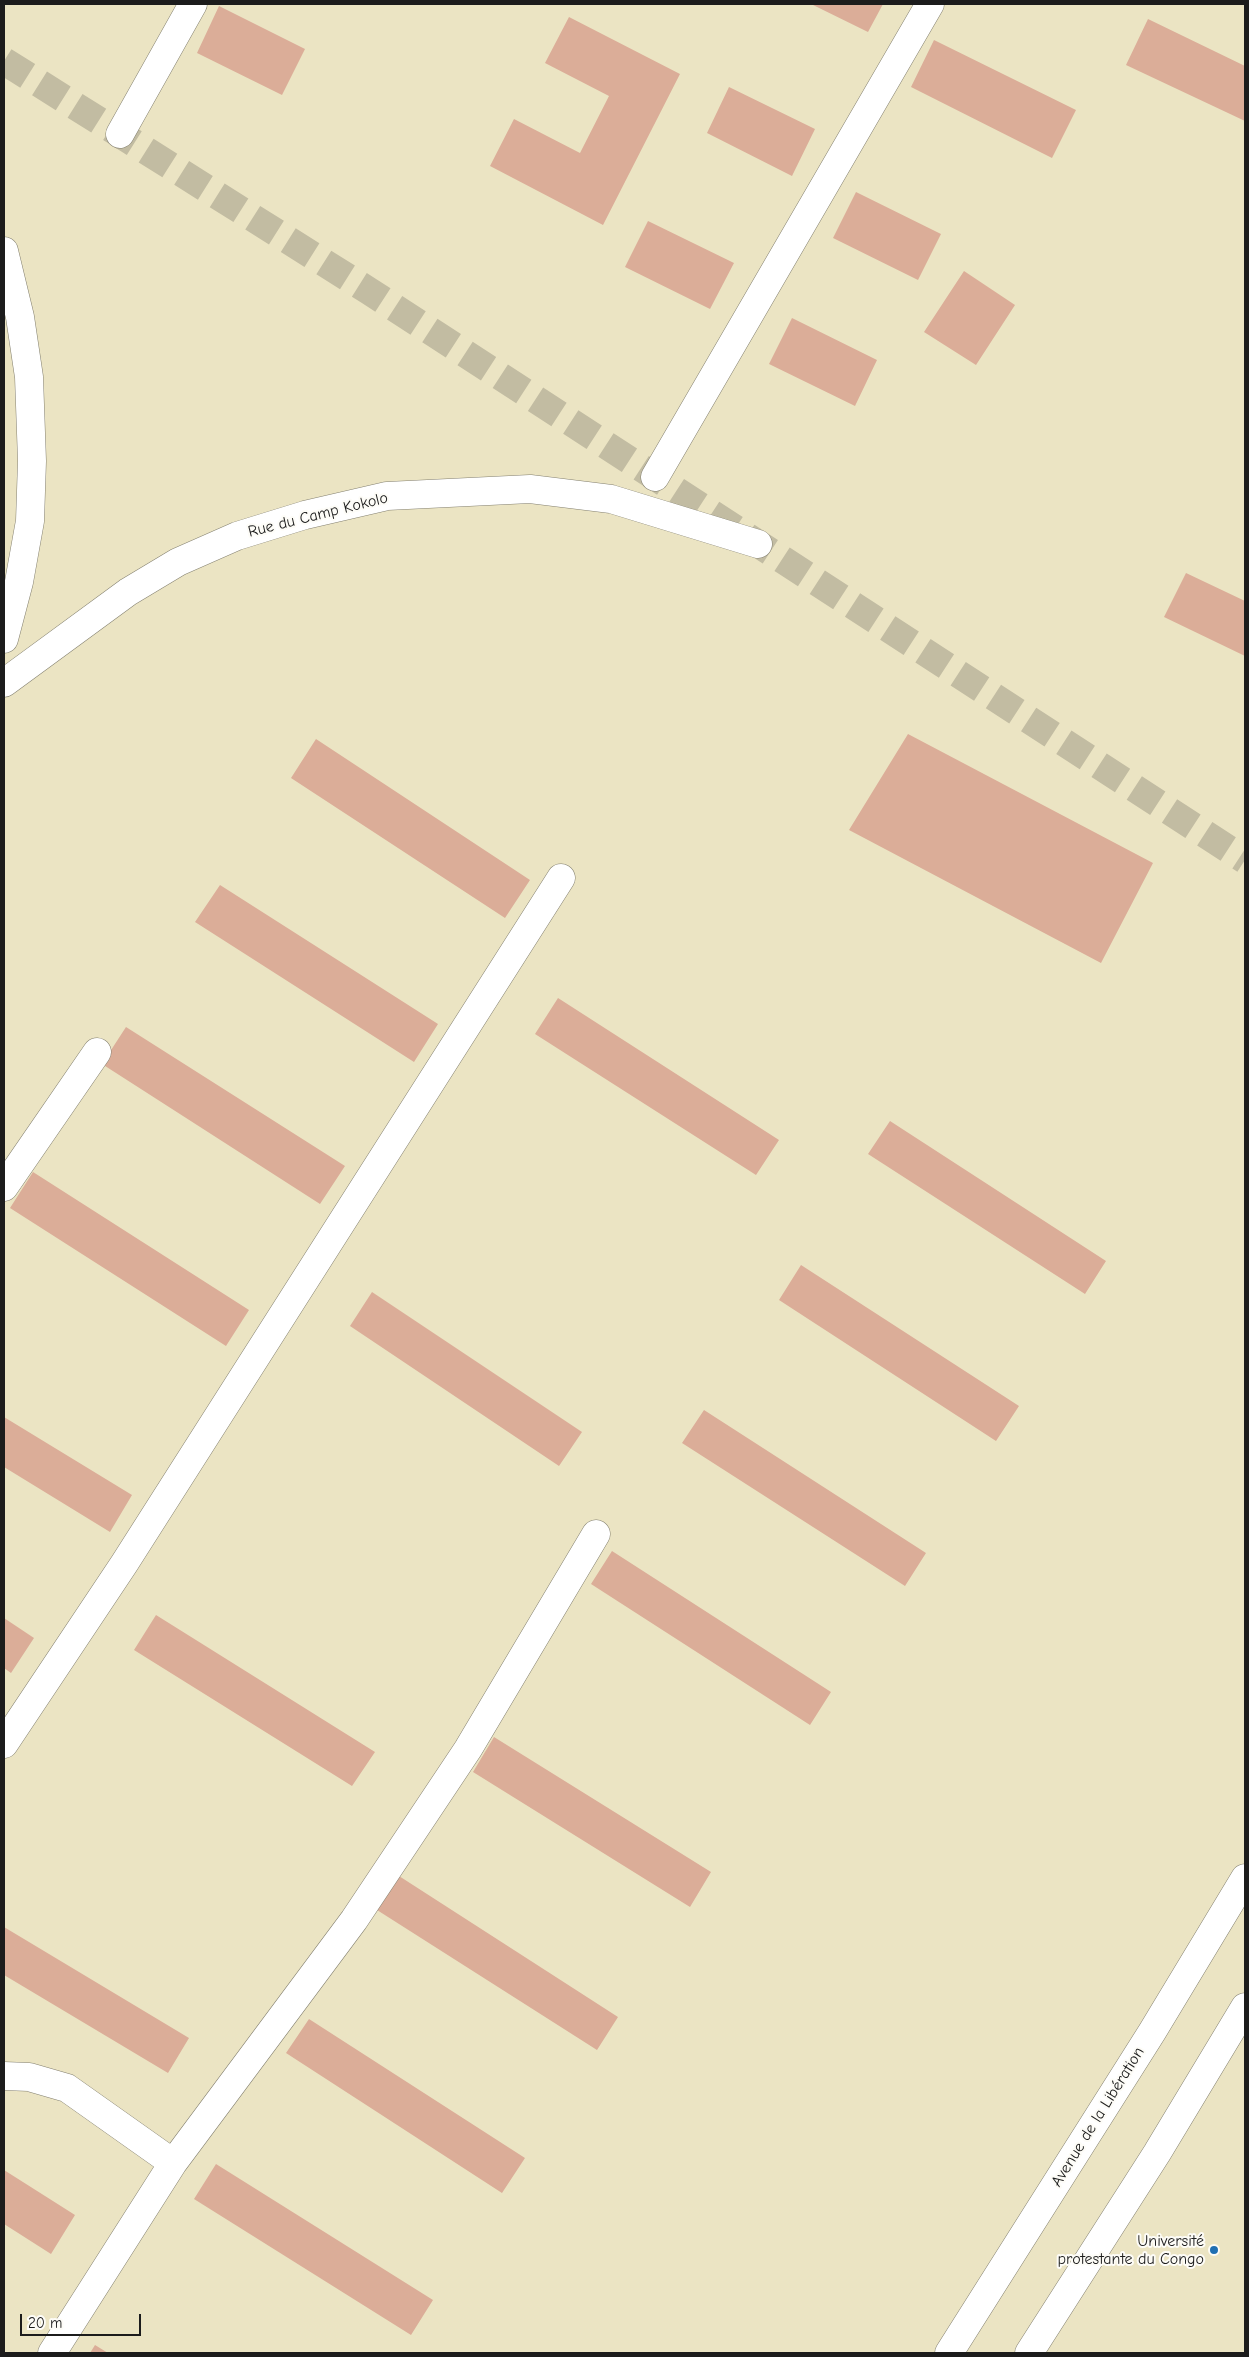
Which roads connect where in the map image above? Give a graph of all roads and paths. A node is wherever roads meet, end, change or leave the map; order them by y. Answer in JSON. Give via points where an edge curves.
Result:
{"nodes":[{"id":1,"x":193,"y":4,"type":"edge"},
{"id":2,"x":930,"y":4,"type":"edge"},
{"id":3,"x":120,"y":134,"type":"dead end"},
{"id":4,"x":4,"y":252,"type":"edge"},
{"id":5,"x":655,"y":477,"type":"dead end"},
{"id":6,"x":758,"y":544,"type":"dead end"},
{"id":7,"x":4,"y":639,"type":"edge"},
{"id":8,"x":4,"y":683,"type":"edge"},
{"id":9,"x":561,"y":878,"type":"dead end"},
{"id":10,"x":97,"y":1052,"type":"dead end"},
{"id":11,"x":4,"y":1187,"type":"edge"},
{"id":12,"x":596,"y":1534,"type":"dead end"},
{"id":13,"x":4,"y":1744,"type":"edge"},
{"id":14,"x":1245,"y":1878,"type":"edge"},
{"id":15,"x":1245,"y":2007,"type":"edge"},
{"id":16,"x":4,"y":2076,"type":"edge"},
{"id":17,"x":173,"y":2164,"type":"junction"},
{"id":18,"x":52,"y":2353,"type":"edge"},
{"id":19,"x":949,"y":2353,"type":"edge"},
{"id":20,"x":1030,"y":2353,"type":"edge"}],
"edges":[{"from":1,"to":3,"type":"street"},
{"from":2,"to":5,"type":"street"},
{"from":4,"to":7,"type":"street","via":[[20,317],[29,377],[32,461],[30,521]]},
{"from":6,"to":8,"type":"street","name":"Rue du Camp Kokolo","via":[[611,499],[530,489],[388,496],[305,515],[237,536],[178,562],[128,592]]},
{"from":9,"to":13,"type":"street","via":[[124,1564]]},
{"from":10,"to":11,"type":"street"},
{"from":12,"to":17,"type":"street","via":[[468,1749],[354,1920]]},
{"from":14,"to":19,"type":"street","name":"Avenue de la Libération","via":[[1147,2040]]},
{"from":15,"to":20,"type":"street"},
{"from":16,"to":17,"type":"street","via":[[29,2078],[67,2088]]},
{"from":17,"to":18,"type":"street"}]}
